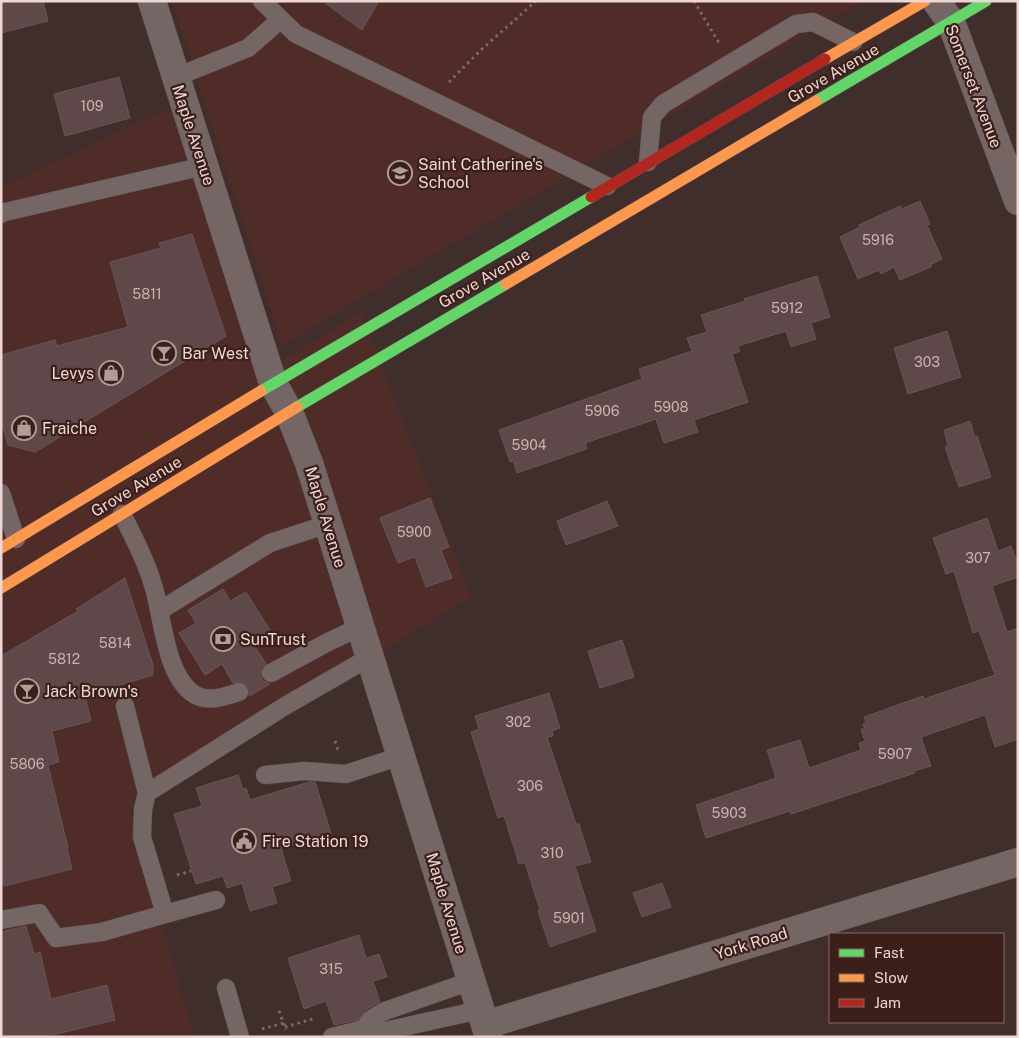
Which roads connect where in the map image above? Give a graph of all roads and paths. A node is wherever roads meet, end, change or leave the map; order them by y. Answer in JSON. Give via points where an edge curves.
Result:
{"nodes":[{"id":1,"x":152,"y":1,"type":"edge"},
{"id":2,"x":262,"y":1,"type":"edge"},
{"id":3,"x":536,"y":1,"type":"edge"},
{"id":4,"x":694,"y":1,"type":"edge"},
{"id":5,"x":925,"y":1,"type":"edge"},
{"id":6,"x":986,"y":1,"type":"edge"},
{"id":7,"x":944,"y":12,"type":"edge"},
{"id":8,"x":280,"y":20,"type":"junction"},
{"id":9,"x":853,"y":42,"type":"junction"},
{"id":10,"x":731,"y":63,"type":"junction"},
{"id":11,"x":176,"y":77,"type":"junction"},
{"id":12,"x":430,"y":100,"type":"junction"},
{"id":13,"x":648,"y":162,"type":"junction"},
{"id":14,"x":204,"y":166,"type":"junction"},
{"id":15,"x":607,"y":186,"type":"junction"},
{"id":16,"x":1018,"y":201,"type":"edge"},
{"id":17,"x":1,"y":214,"type":"edge"},
{"id":18,"x":273,"y":383,"type":"junction"},
{"id":19,"x":289,"y":412,"type":"junction"},
{"id":20,"x":1,"y":492,"type":"edge"},
{"id":21,"x":122,"y":514,"type":"junction"},
{"id":22,"x":328,"y":524,"type":"junction"},
{"id":23,"x":8,"y":544,"type":"edge"},
{"id":24,"x":1,"y":588,"type":"edge"},
{"id":25,"x":159,"y":611,"type":"junction"},
{"id":26,"x":360,"y":627,"type":"junction"},
{"id":27,"x":370,"y":657,"type":"junction"},
{"id":28,"x":271,"y":672,"type":"dead end"},
{"id":29,"x":239,"y":692,"type":"dead end"},
{"id":30,"x":125,"y":706,"type":"dead end"},
{"id":31,"x":400,"y":756,"type":"junction"},
{"id":32,"x":265,"y":775,"type":"dead end"},
{"id":33,"x":147,"y":793,"type":"junction"},
{"id":34,"x":1018,"y":862,"type":"edge"},
{"id":35,"x":216,"y":900,"type":"dead end"},
{"id":36,"x":166,"y":914,"type":"junction"},
{"id":37,"x":1,"y":920,"type":"edge"},
{"id":38,"x":471,"y":981,"type":"junction"},
{"id":39,"x":226,"y":988,"type":"dead end"},
{"id":40,"x":279,"y":1011,"type":"dead end"},
{"id":41,"x":320,"y":1017,"type":"dead end"},
{"id":42,"x":484,"y":1024,"type":"edge"},
{"id":43,"x":285,"y":1027,"type":"junction"},
{"id":44,"x":364,"y":1028,"type":"junction"},
{"id":45,"x":248,"y":1034,"type":"edge"},
{"id":46,"x":332,"y":1037,"type":"edge"}],
"edges":[{"from":1,"to":11,"type":"street","name":"Maple Avenue"},
{"from":2,"to":8,"type":"lane"},
{"from":3,"to":12,"type":"path"},
{"from":4,"to":10,"type":"path"},
{"from":5,"to":9,"type":"street","name":"Grove Avenue"},
{"from":6,"to":7,"type":"street","name":"Grove Avenue"},
{"from":7,"to":16,"type":"street","name":"Somerset Avenue"},
{"from":7,"to":19,"type":"street","name":"Grove Avenue"},
{"from":8,"to":11,"type":"lane","via":[[248,48]]},
{"from":8,"to":12,"type":"lane","via":[[296,34]]},
{"from":9,"to":10,"type":"lane","via":[[813,22],[796,24]]},
{"from":9,"to":13,"type":"street","name":"Grove Avenue"},
{"from":10,"to":13,"type":"lane","via":[[663,104],[652,117]]},
{"from":11,"to":14,"type":"street","name":"Maple Avenue"},
{"from":12,"to":15,"type":"lane"},
{"from":13,"to":15,"type":"street","name":"Grove Avenue"},
{"from":14,"to":17,"type":"lane"},
{"from":14,"to":18,"type":"street","name":"Maple Avenue"},
{"from":15,"to":18,"type":"street","name":"Grove Avenue"},
{"from":18,"to":19,"type":"street","name":"Maple Avenue"},
{"from":18,"to":23,"type":"street","name":"Grove Avenue"},
{"from":19,"to":21,"type":"street","name":"Grove Avenue"},
{"from":19,"to":22,"type":"street","name":"Maple Avenue"},
{"from":20,"to":23,"type":"lane"},
{"from":21,"to":24,"type":"street","name":"Grove Avenue"},
{"from":21,"to":25,"type":"lane","via":[[148,569]]},
{"from":22,"to":25,"type":"lane","via":[[270,543]]},
{"from":22,"to":26,"type":"street","name":"Maple Avenue"},
{"from":25,"to":29,"type":"lane","via":[[165,639],[182,683],[202,698],[212,699]]},
{"from":26,"to":27,"type":"street","name":"Maple Avenue"},
{"from":26,"to":28,"type":"lane"},
{"from":27,"to":31,"type":"street","name":"Maple Avenue"},
{"from":27,"to":33,"type":"lane"},
{"from":30,"to":33,"type":"lane"},
{"from":31,"to":32,"type":"lane","via":[[346,774],[305,771]]},
{"from":31,"to":38,"type":"street","name":"Maple Avenue"},
{"from":33,"to":36,"type":"lane","via":[[142,837]]},
{"from":34,"to":42,"type":"street","name":"York Road"},
{"from":35,"to":36,"type":"lane"},
{"from":36,"to":37,"type":"lane","via":[[102,932],[56,938],[39,913]]},
{"from":38,"to":42,"type":"street","name":"Maple Avenue"},
{"from":38,"to":44,"type":"lane","via":[[385,1011],[371,1019]]},
{"from":39,"to":45,"type":"lane"},
{"from":40,"to":43,"type":"path"},
{"from":41,"to":43,"type":"path"},
{"from":42,"to":44,"type":"lane","via":[[376,1033]]},
{"from":43,"to":45,"type":"path"},
{"from":44,"to":46,"type":"lane"}]}
